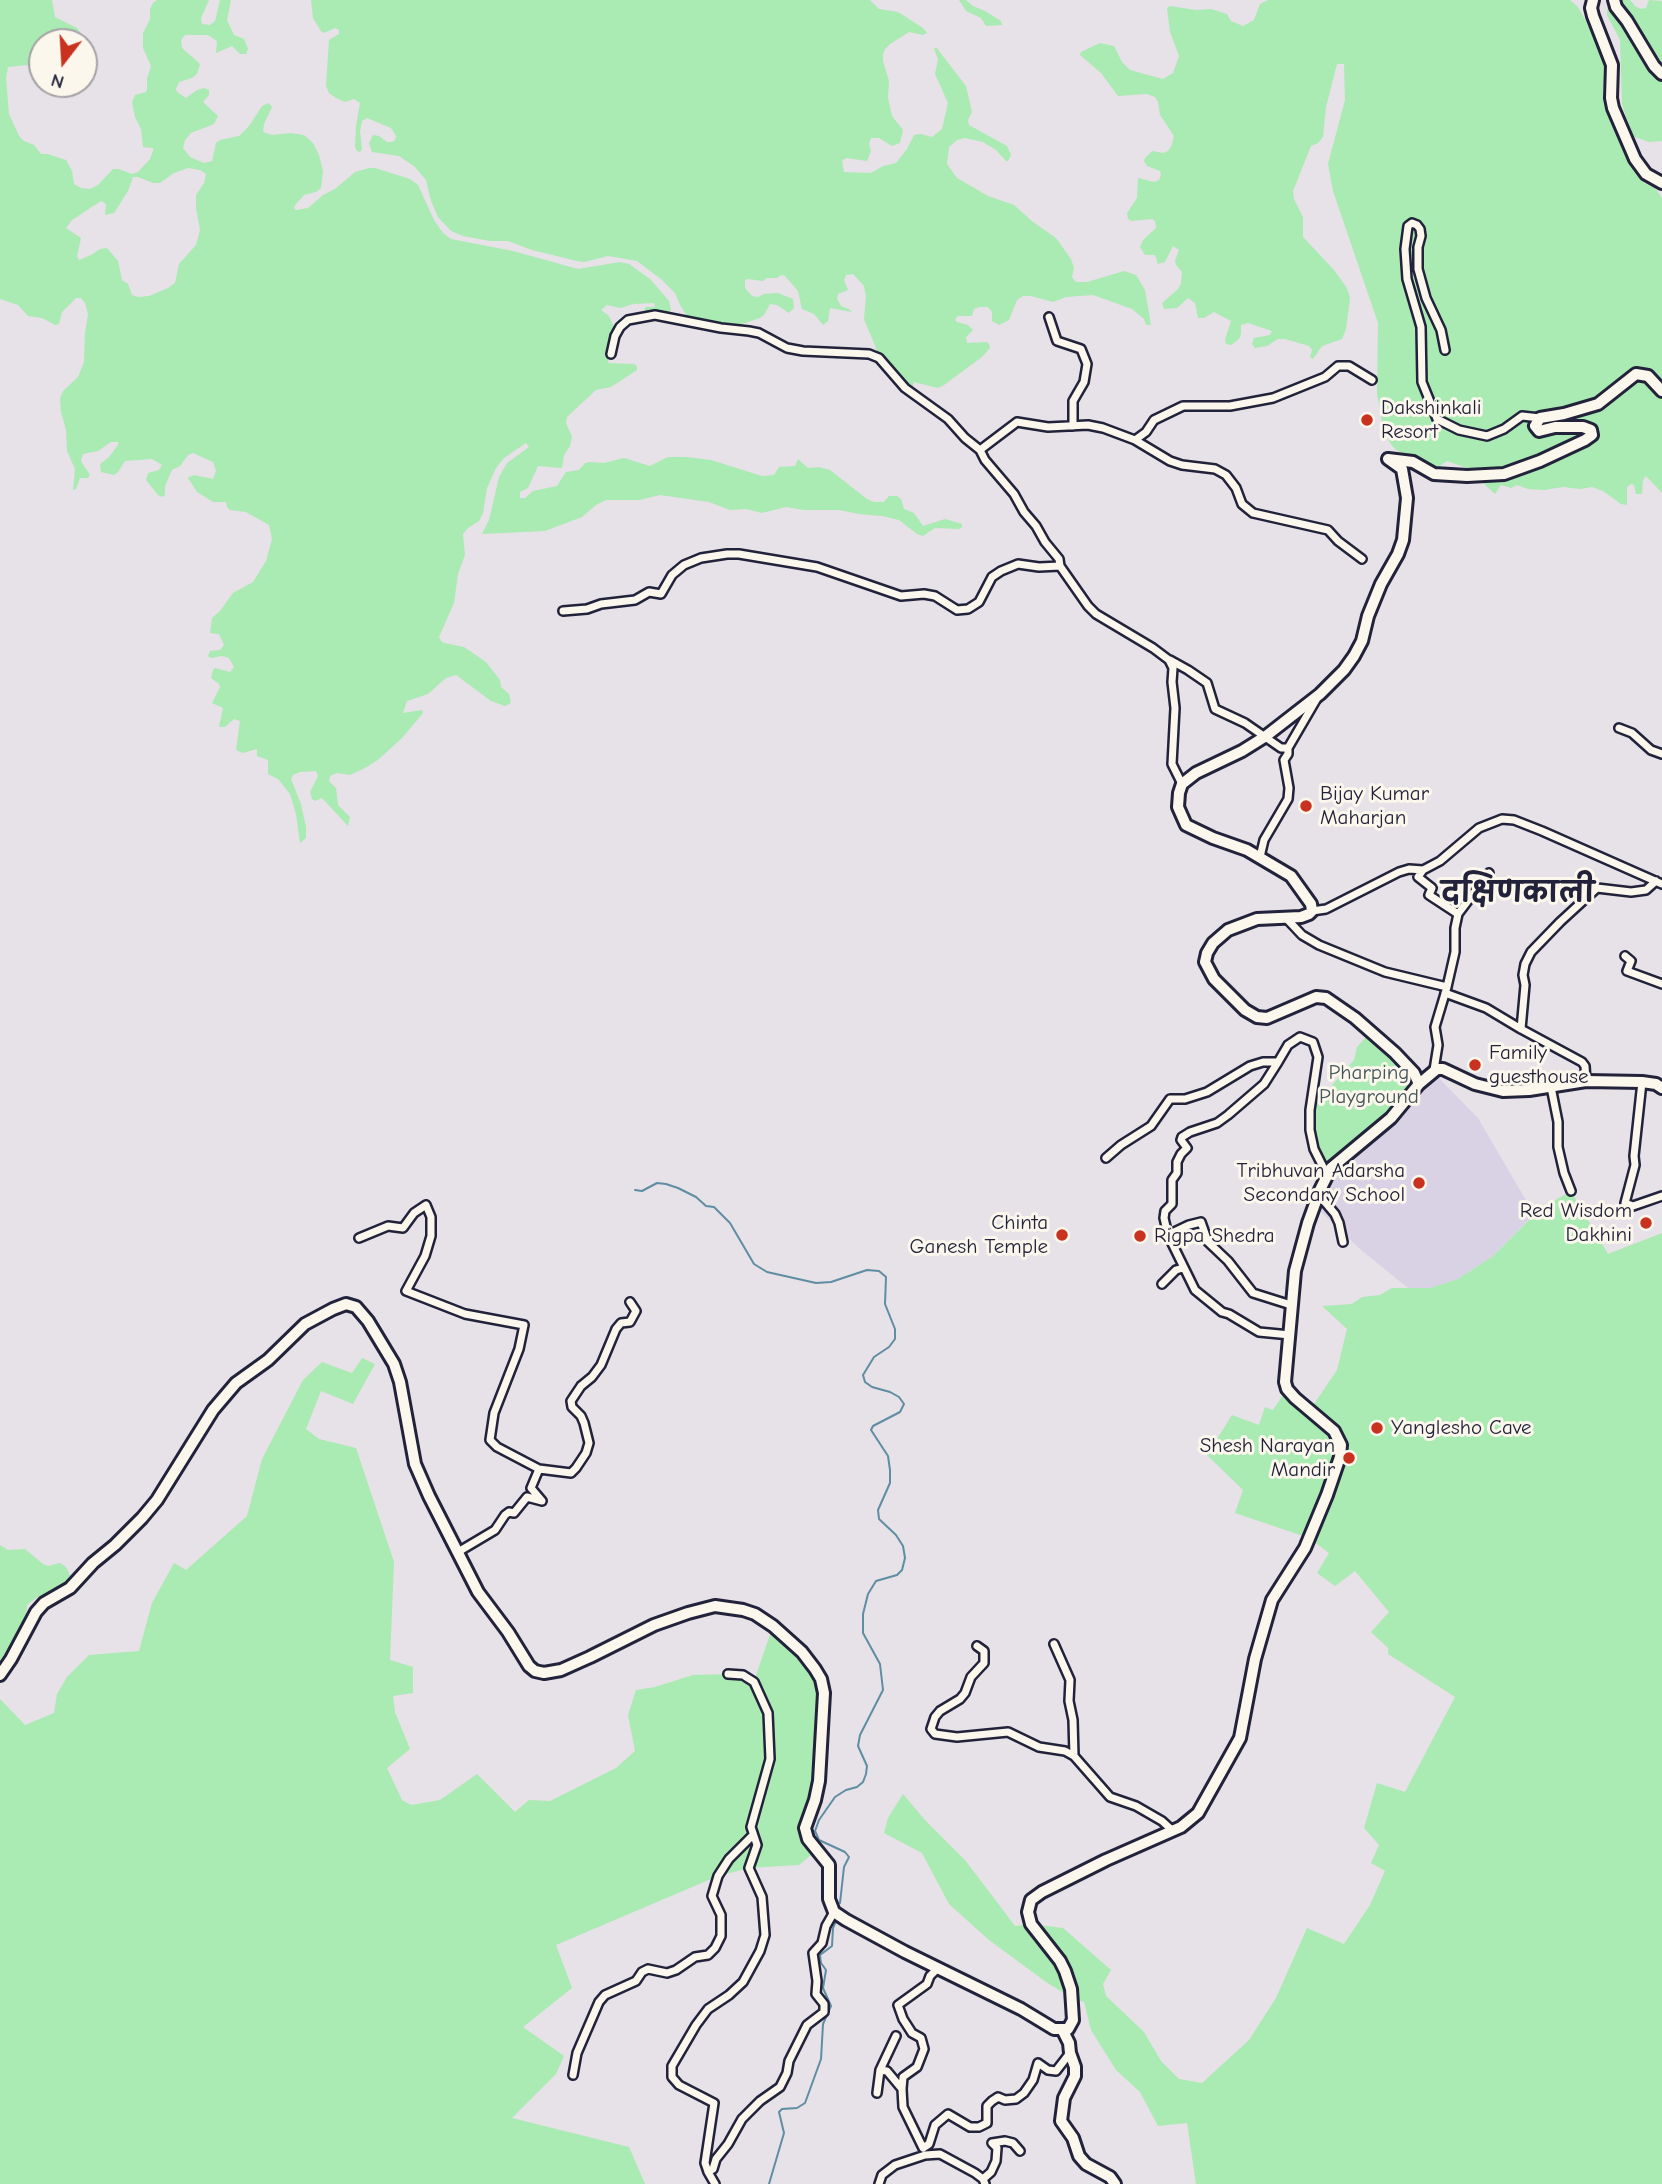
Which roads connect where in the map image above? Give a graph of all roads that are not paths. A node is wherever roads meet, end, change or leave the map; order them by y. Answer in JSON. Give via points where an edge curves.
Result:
{"nodes":[{"id":1,"x":1593,"y":0,"type":"edge"},
{"id":2,"x":1614,"y":0,"type":"edge"},
{"id":3,"x":1662,"y":74,"type":"edge"},
{"id":4,"x":1662,"y":183,"type":"edge"},
{"id":5,"x":1049,"y":317,"type":"dead end"},
{"id":6,"x":1445,"y":350,"type":"dead end"},
{"id":7,"x":611,"y":355,"type":"dead end"},
{"id":8,"x":1372,"y":380,"type":"dead end"},
{"id":9,"x":1662,"y":391,"type":"edge"},
{"id":10,"x":1540,"y":418,"type":"junction"},
{"id":11,"x":1073,"y":426,"type":"junction"},
{"id":12,"x":1135,"y":440,"type":"junction"},
{"id":13,"x":980,"y":450,"type":"junction"},
{"id":14,"x":1363,"y":559,"type":"dead end"},
{"id":15,"x":1060,"y":566,"type":"junction"},
{"id":16,"x":563,"y":611,"type":"dead end"},
{"id":17,"x":1170,"y":660,"type":"junction"},
{"id":18,"x":1320,"y":694,"type":"junction"},
{"id":19,"x":1619,"y":728,"type":"dead end"},
{"id":20,"x":1266,"y":736,"type":"junction"},
{"id":21,"x":1288,"y":748,"type":"junction"},
{"id":22,"x":1662,"y":754,"type":"edge"},
{"id":23,"x":1182,"y":784,"type":"junction"},
{"id":24,"x":1260,"y":858,"type":"junction"},
{"id":25,"x":1423,"y":870,"type":"junction"},
{"id":26,"x":1489,"y":873,"type":"dead end"},
{"id":27,"x":1659,"y":883,"type":"edge"},
{"id":28,"x":1311,"y":911,"type":"junction"},
{"id":29,"x":1458,"y":914,"type":"junction"},
{"id":30,"x":1286,"y":918,"type":"junction"},
{"id":31,"x":1625,"y":956,"type":"dead end"},
{"id":32,"x":1662,"y":984,"type":"edge"},
{"id":33,"x":1446,"y":990,"type":"junction"},
{"id":34,"x":1521,"y":1029,"type":"junction"},
{"id":35,"x":1278,"y":1062,"type":"junction"},
{"id":36,"x":1434,"y":1070,"type":"junction"},
{"id":37,"x":1586,"y":1081,"type":"junction"},
{"id":38,"x":1642,"y":1082,"type":"junction"},
{"id":39,"x":1419,"y":1084,"type":"junction"},
{"id":40,"x":1551,"y":1087,"type":"junction"},
{"id":41,"x":1662,"y":1088,"type":"edge"},
{"id":42,"x":1106,"y":1158,"type":"dead end"},
{"id":43,"x":1327,"y":1175,"type":"junction"},
{"id":44,"x":1572,"y":1191,"type":"dead end"},
{"id":45,"x":1662,"y":1196,"type":"edge"},
{"id":46,"x":1317,"y":1197,"type":"junction"},
{"id":47,"x":1168,"y":1235,"type":"junction"},
{"id":48,"x":359,"y":1238,"type":"dead end"},
{"id":49,"x":1343,"y":1242,"type":"dead end"},
{"id":50,"x":1183,"y":1268,"type":"junction"},
{"id":51,"x":1162,"y":1284,"type":"dead end"},
{"id":52,"x":630,"y":1302,"type":"dead end"},
{"id":53,"x":1291,"y":1305,"type":"junction"},
{"id":54,"x":1290,"y":1335,"type":"junction"},
{"id":55,"x":539,"y":1469,"type":"junction"},
{"id":56,"x":458,"y":1552,"type":"junction"},
{"id":57,"x":1054,"y":1644,"type":"dead end"},
{"id":58,"x":977,"y":1646,"type":"dead end"},
{"id":59,"x":727,"y":1674,"type":"dead end"},
{"id":60,"x":0,"y":1675,"type":"edge"},
{"id":61,"x":1073,"y":1756,"type":"junction"},
{"id":62,"x":1173,"y":1831,"type":"junction"},
{"id":63,"x":753,"y":1835,"type":"junction"},
{"id":64,"x":834,"y":1912,"type":"junction"},
{"id":65,"x":937,"y":1969,"type":"junction"},
{"id":66,"x":1063,"y":2031,"type":"junction"},
{"id":67,"x":896,"y":2036,"type":"dead end"},
{"id":68,"x":1070,"y":2053,"type":"junction"},
{"id":69,"x":880,"y":2070,"type":"junction"},
{"id":70,"x":573,"y":2075,"type":"dead end"},
{"id":71,"x":902,"y":2089,"type":"junction"},
{"id":72,"x":877,"y":2094,"type":"dead end"},
{"id":73,"x":1020,"y":2151,"type":"dead end"},
{"id":74,"x":924,"y":2152,"type":"junction"},
{"id":75,"x":708,"y":2172,"type":"junction"},
{"id":76,"x":984,"y":2182,"type":"edge"},
{"id":77,"x":715,"y":2184,"type":"edge"},
{"id":78,"x":878,"y":2184,"type":"edge"},
{"id":79,"x":1115,"y":2184,"type":"edge"}],
"edges":[{"from":1,"to":4,"type":"main road","via":[[1593,16],[1612,65],[1613,108],[1635,159],[1646,174]]},
{"from":2,"to":3,"type":"main road"},
{"from":5,"to":11,"type":"street","via":[[1057,341],[1081,349],[1087,364],[1084,382],[1073,401]]},
{"from":6,"to":10,"type":"street","via":[[1418,269],[1420,229],[1412,223],[1405,249],[1407,279],[1421,327],[1422,382],[1437,419],[1487,436],[1522,416]]},
{"from":7,"to":13,"type":"street","via":[[620,327],[628,320],[654,315],[759,333],[803,352],[869,354],[879,358],[905,388],[948,419]]},
{"from":8,"to":12,"type":"street","via":[[1349,366],[1338,366],[1325,377],[1273,398],[1174,410],[1154,420]]},
{"from":9,"to":10,"type":"main road","via":[[1648,376],[1636,373],[1598,404]]},
{"from":10,"to":18,"type":"main road","via":[[1535,426],[1539,431],[1583,428],[1592,435],[1504,474],[1434,474],[1413,462],[1388,459],[1402,469],[1407,498],[1403,540],[1354,656]]},
{"from":11,"to":12,"type":"street","via":[[1103,428]]},
{"from":11,"to":13,"type":"street","via":[[1017,422]]},
{"from":12,"to":14,"type":"street","via":[[1170,461],[1215,469],[1226,475],[1242,504],[1253,513],[1328,530]]},
{"from":13,"to":15,"type":"street"},
{"from":15,"to":16,"type":"street","via":[[1018,565],[1001,571],[992,577],[979,601],[957,610],[935,596],[901,596],[817,567],[727,554],[684,565],[671,575],[661,594],[649,592],[635,600]]},
{"from":15,"to":17,"type":"street","via":[[1096,614]]},
{"from":17,"to":20,"type":"street","via":[[1207,683],[1215,709]]},
{"from":17,"to":23,"type":"street","via":[[1175,708],[1172,764]]},
{"from":18,"to":20,"type":"main road"},
{"from":18,"to":21,"type":"street"},
{"from":19,"to":22,"type":"street"},
{"from":20,"to":21,"type":"street"},
{"from":20,"to":23,"type":"main road"},
{"from":21,"to":24,"type":"street","via":[[1284,760],[1288,799],[1264,840]]},
{"from":23,"to":24,"type":"main road","via":[[1178,807],[1186,825]]},
{"from":24,"to":28,"type":"main road","via":[[1291,876]]},
{"from":25,"to":27,"type":"street","via":[[1479,828],[1502,819],[1542,831]]},
{"from":25,"to":28,"type":"street","via":[[1409,869],[1326,909]]},
{"from":25,"to":29,"type":"street","via":[[1418,877],[1432,888],[1429,895]]},
{"from":26,"to":29,"type":"street"},
{"from":27,"to":34,"type":"street","via":[[1631,892],[1597,888],[1531,952],[1523,975]]},
{"from":28,"to":30,"type":"main road"},
{"from":29,"to":33,"type":"street"},
{"from":30,"to":33,"type":"street","via":[[1319,945]]},
{"from":30,"to":39,"type":"main road","via":[[1257,919],[1228,930],[1207,953],[1205,962],[1214,979],[1257,1017],[1268,1018],[1316,997],[1326,998],[1395,1053]]},
{"from":31,"to":32,"type":"street","via":[[1631,961],[1627,971]]},
{"from":33,"to":34,"type":"street"},
{"from":33,"to":36,"type":"street","via":[[1435,1027]]},
{"from":34,"to":37,"type":"street","via":[[1582,1062]]},
{"from":35,"to":42,"type":"street","via":[[1250,1066],[1207,1092],[1170,1100],[1151,1126]]},
{"from":35,"to":43,"type":"street","via":[[1288,1045],[1300,1037],[1316,1048],[1310,1130]]},
{"from":35,"to":47,"type":"street","via":[[1264,1084],[1228,1115],[1182,1137],[1187,1148],[1172,1180],[1172,1204],[1164,1218]]},
{"from":36,"to":39,"type":"main road"},
{"from":36,"to":40,"type":"main road","via":[[1443,1069],[1503,1091]]},
{"from":37,"to":38,"type":"main road"},
{"from":37,"to":40,"type":"main road"},
{"from":38,"to":41,"type":"main road"},
{"from":38,"to":45,"type":"street","via":[[1635,1165],[1625,1203],[1633,1206]]},
{"from":39,"to":43,"type":"main road","via":[[1391,1118]]},
{"from":40,"to":44,"type":"street","via":[[1558,1147]]},
{"from":43,"to":46,"type":"main road"},
{"from":46,"to":49,"type":"street","via":[[1335,1214]]},
{"from":46,"to":53,"type":"main road","via":[[1301,1243]]},
{"from":47,"to":50,"type":"street"},
{"from":47,"to":53,"type":"street","via":[[1200,1222],[1208,1242],[1253,1293]]},
{"from":48,"to":55,"type":"street","via":[[388,1226],[403,1228],[426,1205],[431,1236],[406,1291],[465,1314],[524,1325],[494,1413],[490,1440]]},
{"from":50,"to":51,"type":"street"},
{"from":50,"to":54,"type":"street","via":[[1195,1290],[1222,1312],[1259,1332]]},
{"from":52,"to":55,"type":"street","via":[[636,1311],[630,1322],[616,1329],[601,1365],[570,1401],[584,1423],[589,1443],[586,1452],[571,1473]]},
{"from":53,"to":54,"type":"main road"},
{"from":54,"to":62,"type":"main road","via":[[1287,1389],[1334,1431],[1341,1444],[1340,1457],[1305,1548],[1272,1600],[1238,1743],[1198,1813]]},
{"from":55,"to":56,"type":"street","via":[[531,1488],[542,1501],[527,1497],[495,1530]]},
{"from":56,"to":60,"type":"main road","via":[[415,1464],[394,1364],[363,1314],[346,1304],[305,1324],[268,1360],[236,1382],[157,1500],[70,1588],[44,1603]]},
{"from":56,"to":64,"type":"main road","via":[[478,1591],[535,1671],[561,1670],[654,1625],[715,1606],[755,1614],[790,1641],[815,1669],[824,1693],[819,1781],[805,1828],[808,1839],[830,1865],[829,1899]]},
{"from":57,"to":61,"type":"street","via":[[1070,1680]]},
{"from":58,"to":61,"type":"street","via":[[984,1651],[984,1663],[960,1699],[935,1717],[931,1729],[935,1734],[957,1737],[1008,1732]]},
{"from":59,"to":63,"type":"street","via":[[743,1675],[754,1682],[768,1713],[770,1759],[751,1826]]},
{"from":61,"to":62,"type":"street","via":[[1110,1797],[1136,1806]]},
{"from":62,"to":66,"type":"main road","via":[[1031,1900],[1031,1924],[1060,1961],[1072,1989],[1073,2020]]},
{"from":63,"to":70,"type":"street","via":[[718,1876],[712,1896],[721,1915],[721,1936],[715,1948],[667,1973],[649,1969],[636,1981],[605,1995],[577,2053]]},
{"from":63,"to":75,"type":"street","via":[[757,1845],[749,1868],[762,1897],[765,1935],[760,1951],[743,1982],[708,2009],[672,2066],[679,2085],[714,2103],[705,2163]]},
{"from":64,"to":65,"type":"main road"},
{"from":64,"to":75,"type":"street","via":[[813,1953],[816,1994],[824,2012],[807,2025],[780,2087],[742,2119]]},
{"from":65,"to":66,"type":"main road"},
{"from":65,"to":71,"type":"street","via":[[928,1984],[898,2005],[924,2049],[918,2067],[903,2077]]},
{"from":66,"to":68,"type":"main road"},
{"from":67,"to":69,"type":"street"},
{"from":68,"to":74,"type":"street","via":[[1056,2071],[1038,2063],[1024,2093],[1016,2099],[992,2101],[987,2105],[987,2123],[979,2127],[948,2114],[935,2125]]},
{"from":68,"to":79,"type":"main road","via":[[1075,2076],[1064,2098],[1061,2121],[1079,2156]]},
{"from":69,"to":71,"type":"street","via":[[887,2071]]},
{"from":69,"to":72,"type":"street"},
{"from":71,"to":74,"type":"street","via":[[903,2107]]},
{"from":73,"to":76,"type":"street","via":[[1013,2143],[992,2143],[997,2148],[996,2161]]},
{"from":74,"to":76,"type":"street","via":[[940,2154]]},
{"from":74,"to":78,"type":"street","via":[[895,2165]]},
{"from":75,"to":77,"type":"street"}]}
